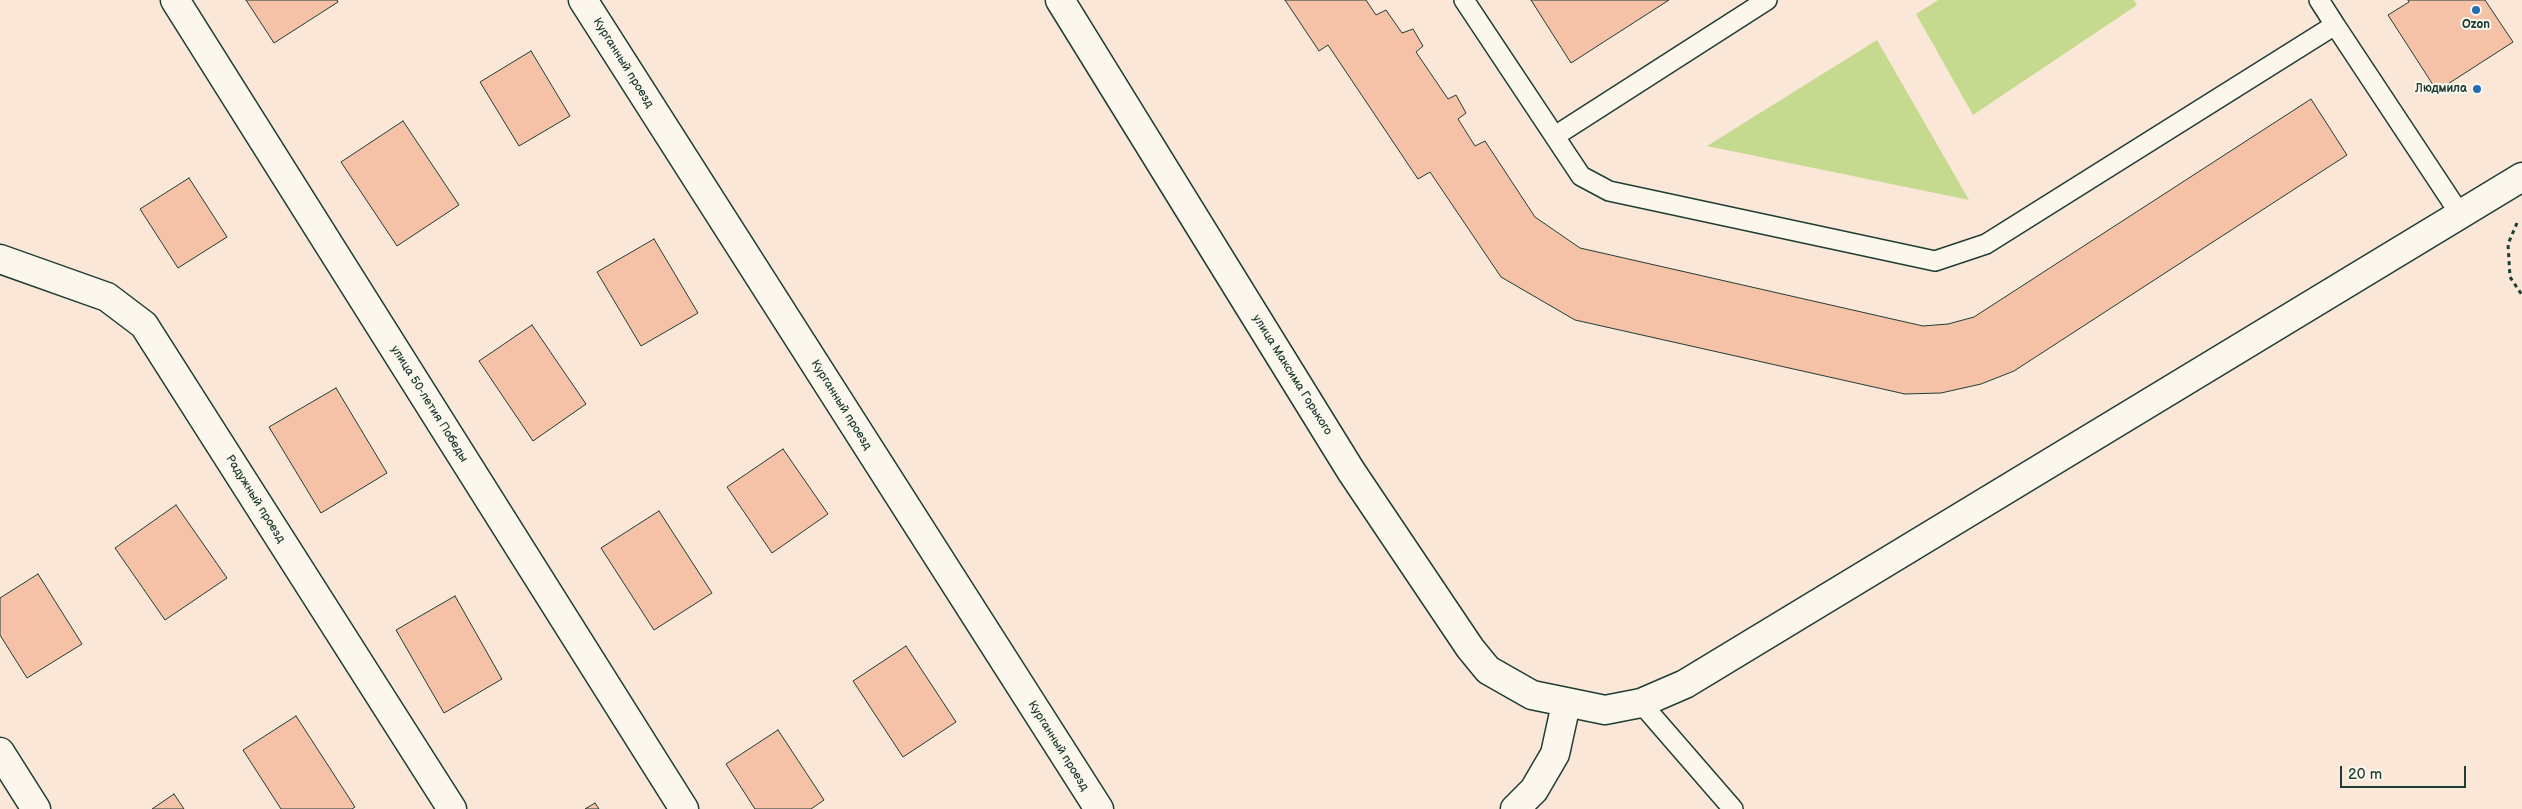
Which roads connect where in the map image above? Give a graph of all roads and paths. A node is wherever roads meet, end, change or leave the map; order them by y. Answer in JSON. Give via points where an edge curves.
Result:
{"nodes":[{"id":1,"x":175,"y":0,"type":"edge"},
{"id":2,"x":583,"y":0,"type":"edge"},
{"id":3,"x":1060,"y":0,"type":"edge"},
{"id":4,"x":1464,"y":0,"type":"edge"},
{"id":5,"x":1768,"y":0,"type":"edge"},
{"id":6,"x":2319,"y":0,"type":"edge"},
{"id":7,"x":2335,"y":25,"type":"junction"},
{"id":8,"x":1555,"y":136,"type":"junction"},
{"id":9,"x":2522,"y":177,"type":"edge"},
{"id":10,"x":2460,"y":214,"type":"junction"},
{"id":11,"x":2518,"y":219,"type":"dead end"},
{"id":12,"x":0,"y":259,"type":"edge"},
{"id":13,"x":2522,"y":295,"type":"edge"},
{"id":14,"x":1641,"y":703,"type":"junction"},
{"id":15,"x":1566,"y":704,"type":"junction"},
{"id":16,"x":0,"y":752,"type":"edge"},
{"id":17,"x":36,"y":809,"type":"edge"},
{"id":18,"x":452,"y":809,"type":"edge"},
{"id":19,"x":684,"y":809,"type":"edge"},
{"id":20,"x":1098,"y":809,"type":"edge"},
{"id":21,"x":1515,"y":809,"type":"edge"},
{"id":22,"x":1733,"y":809,"type":"edge"}],
"edges":[{"from":1,"to":19,"type":"street","name":"улица 50-летия Победы"},
{"from":2,"to":20,"type":"street","name":"Курганный проезд"},
{"from":3,"to":15,"type":"street","name":"улица Максима Горького","via":[[1351,471],[1470,648],[1488,670],[1511,685],[1532,695]]},
{"from":4,"to":8,"type":"lane"},
{"from":5,"to":8,"type":"lane"},
{"from":6,"to":7,"type":"lane"},
{"from":7,"to":8,"type":"lane","via":[[1986,244],[1935,261],[1609,191],[1581,176]]},
{"from":7,"to":10,"type":"lane"},
{"from":9,"to":10,"type":"street","name":"улица Максима Горького"},
{"from":10,"to":14,"type":"street","name":"улица Максима Горького","via":[[1685,684]]},
{"from":11,"to":13,"type":"path","via":[[2508,244],[2510,277]]},
{"from":12,"to":18,"type":"street","name":"Радужный проезд","via":[[107,297],[144,325]]},
{"from":14,"to":15,"type":"street","name":"улица Максима Горького","via":[[1606,710]]},
{"from":14,"to":22,"type":"lane"},
{"from":15,"to":21,"type":"street","via":[[1555,754],[1534,790]]},
{"from":16,"to":17,"type":"street"}]}
